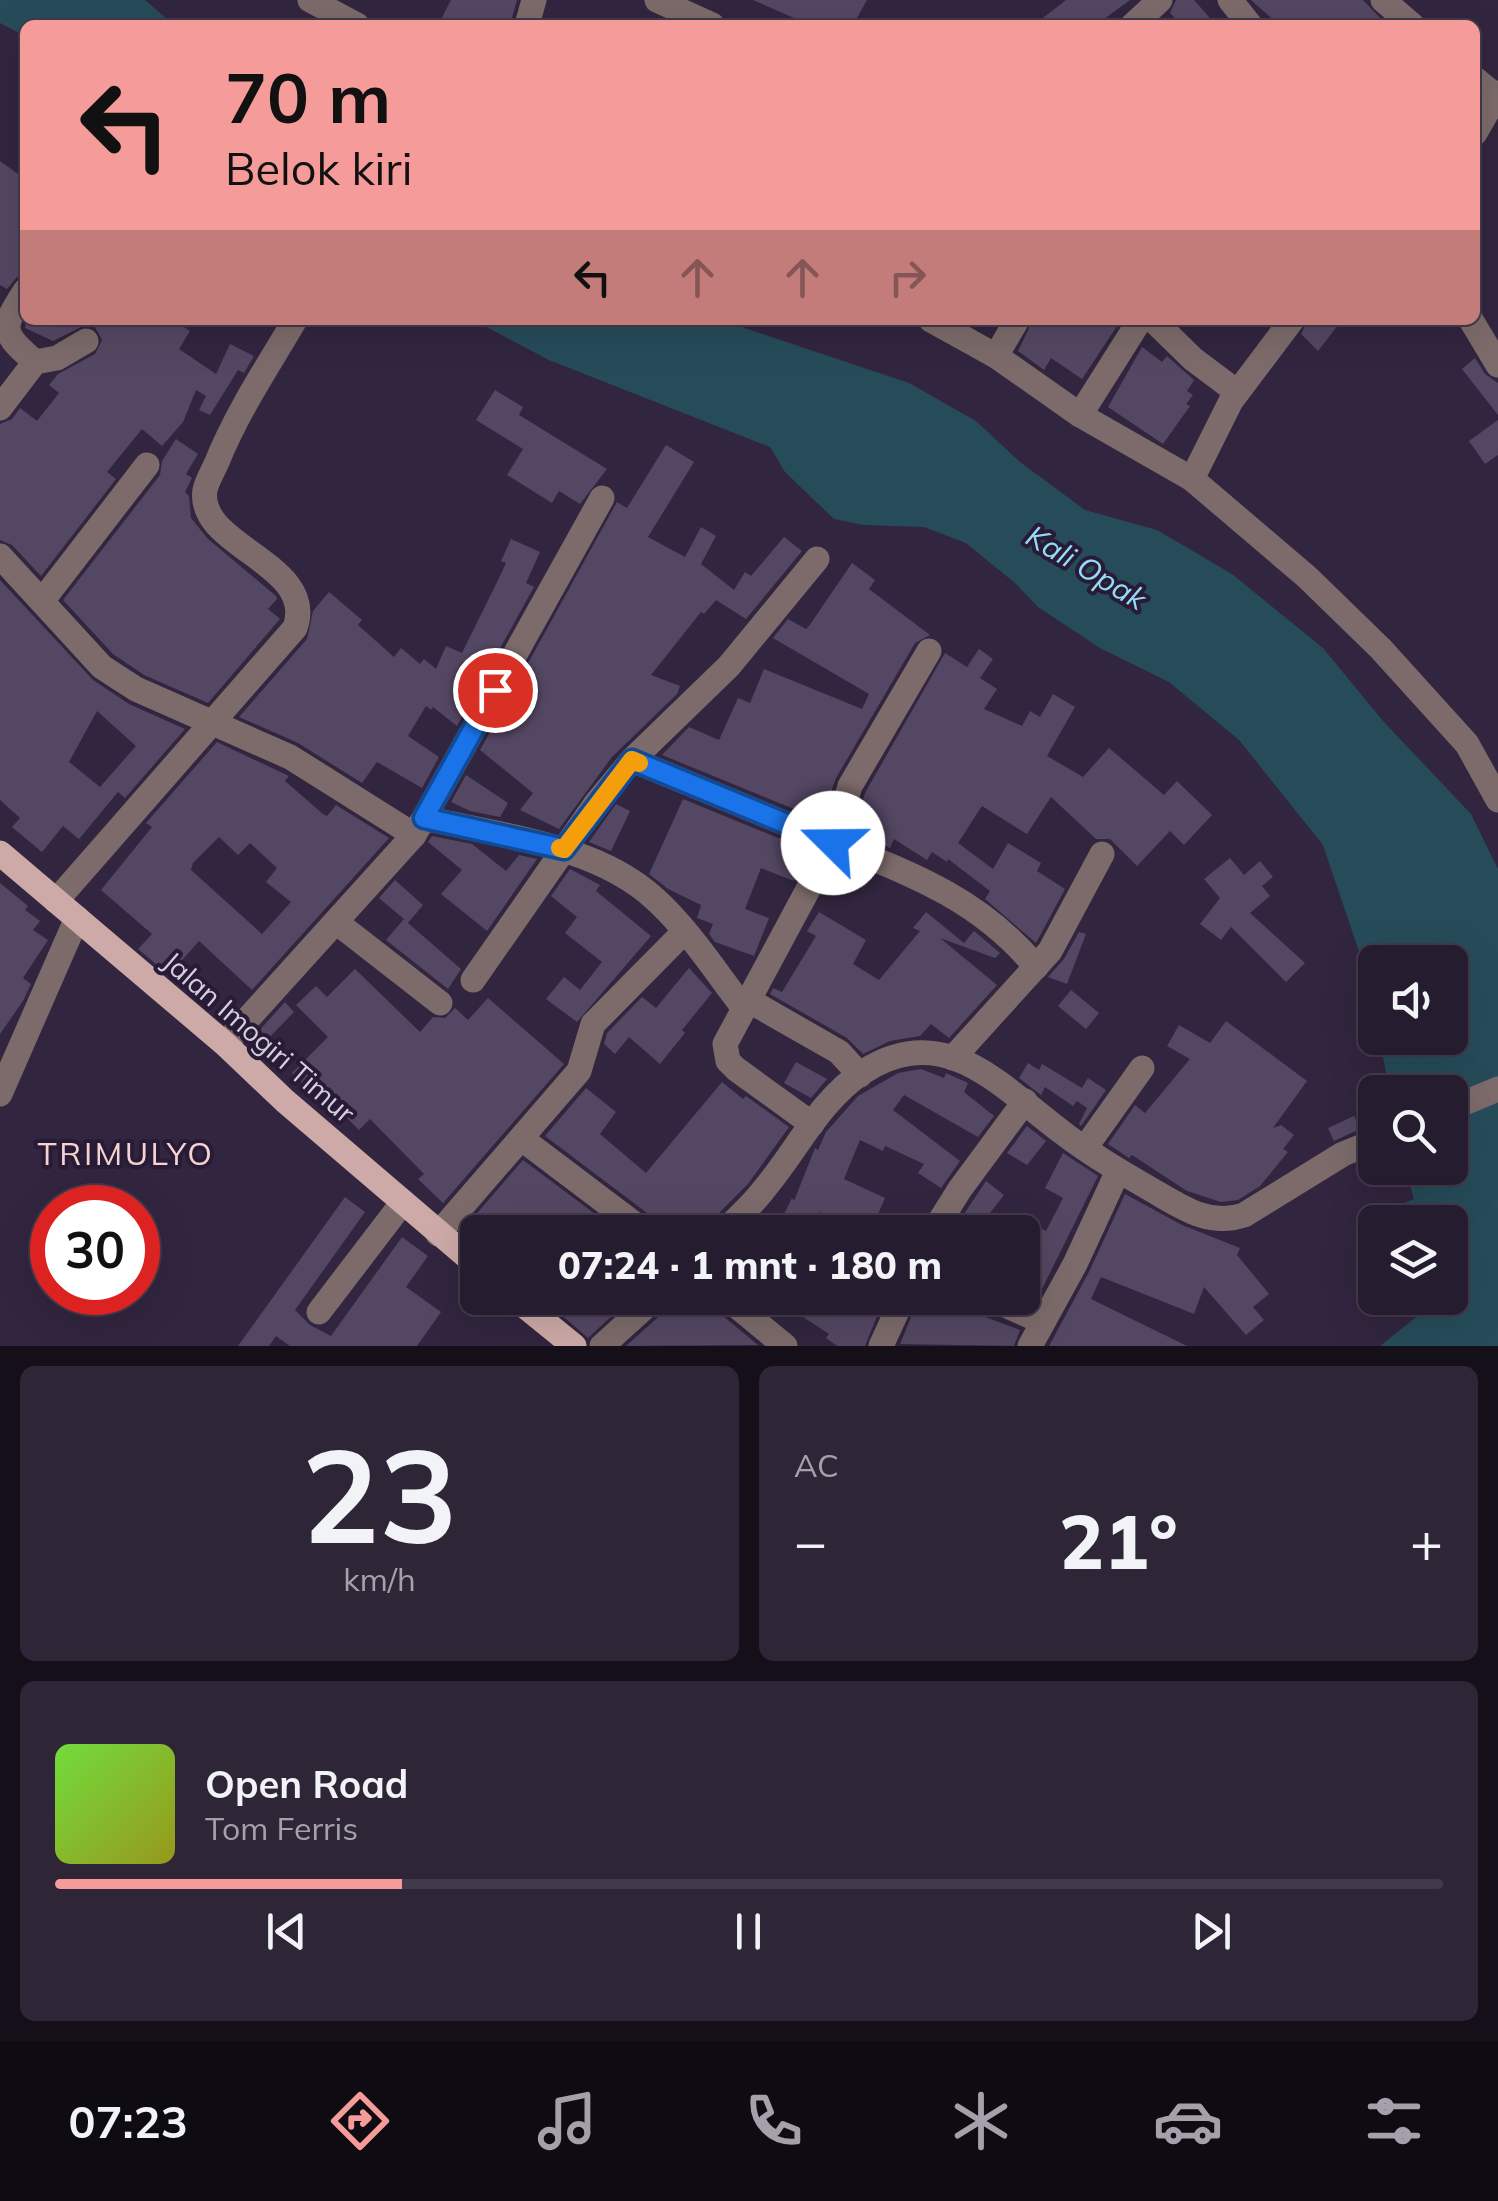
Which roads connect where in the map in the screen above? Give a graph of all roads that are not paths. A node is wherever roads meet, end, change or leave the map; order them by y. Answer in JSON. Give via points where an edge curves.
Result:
{"nodes":[{"id":1,"x":310,"y":0,"type":"edge"},
{"id":2,"x":658,"y":0,"type":"edge"},
{"id":3,"x":1160,"y":0,"type":"edge"},
{"id":4,"x":1230,"y":0,"type":"edge"},
{"id":5,"x":1383,"y":0,"type":"edge"},
{"id":6,"x":710,"y":18,"type":"edge"},
{"id":7,"x":347,"y":20,"type":"edge"},
{"id":8,"x":1138,"y":20,"type":"edge"},
{"id":9,"x":1246,"y":20,"type":"edge"},
{"id":10,"x":1406,"y":20,"type":"edge"},
{"id":11,"x":1497,"y":94,"type":"edge"},
{"id":12,"x":1480,"y":124,"type":"edge"},
{"id":13,"x":20,"y":299,"type":"edge"},
{"id":14,"x":292,"y":325,"type":"edge"},
{"id":15,"x":941,"y":325,"type":"edge"},
{"id":16,"x":1013,"y":325,"type":"edge"},
{"id":17,"x":1137,"y":325,"type":"edge"},
{"id":18,"x":1158,"y":325,"type":"edge"},
{"id":19,"x":1288,"y":325,"type":"edge"},
{"id":20,"x":1473,"y":325,"type":"edge"},
{"id":21,"x":86,"y":341,"type":"dead end"},
{"id":22,"x":996,"y":356,"type":"junction"},
{"id":23,"x":35,"y":362,"type":"junction"},
{"id":24,"x":1498,"y":366,"type":"edge"},
{"id":25,"x":1237,"y":392,"type":"junction"},
{"id":26,"x":0,"y":408,"type":"edge"},
{"id":27,"x":1080,"y":415,"type":"junction"},
{"id":28,"x":147,"y":465,"type":"dead end"},
{"id":29,"x":1192,"y":479,"type":"junction"},
{"id":30,"x":602,"y":498,"type":"dead end"},
{"id":31,"x":0,"y":556,"type":"edge"},
{"id":32,"x":818,"y":559,"type":"dead end"},
{"id":33,"x":42,"y":601,"type":"junction"},
{"id":34,"x":929,"y":651,"type":"dead end"},
{"id":35,"x":212,"y":723,"type":"junction"},
{"id":36,"x":632,"y":760,"type":"junction"},
{"id":37,"x":1498,"y":800,"type":"edge"},
{"id":38,"x":419,"y":827,"type":"junction"},
{"id":39,"x":833,"y":843,"type":"junction"},
{"id":40,"x":564,"y":849,"type":"junction"},
{"id":41,"x":0,"y":853,"type":"edge"},
{"id":42,"x":1102,"y":854,"type":"dead end"},
{"id":43,"x":56,"y":901,"type":"junction"},
{"id":44,"x":77,"y":918,"type":"junction"},
{"id":45,"x":336,"y":922,"type":"junction"},
{"id":46,"x":684,"y":930,"type":"junction"},
{"id":47,"x":1036,"y":967,"type":"junction"},
{"id":48,"x":472,"y":980,"type":"dead end"},
{"id":49,"x":440,"y":1003,"type":"dead end"},
{"id":50,"x":746,"y":1003,"type":"junction"},
{"id":51,"x":225,"y":1044,"type":"junction"},
{"id":52,"x":952,"y":1058,"type":"junction"},
{"id":53,"x":1142,"y":1068,"type":"dead end"},
{"id":54,"x":860,"y":1074,"type":"junction"},
{"id":55,"x":1498,"y":1089,"type":"edge"},
{"id":56,"x":0,"y":1094,"type":"edge"},
{"id":57,"x":1025,"y":1101,"type":"junction"},
{"id":58,"x":1468,"y":1102,"type":"edge"},
{"id":59,"x":812,"y":1124,"type":"junction"},
{"id":60,"x":522,"y":1140,"type":"junction"},
{"id":61,"x":1085,"y":1148,"type":"junction"},
{"id":62,"x":1358,"y":1148,"type":"edge"},
{"id":63,"x":1118,"y":1171,"type":"junction"},
{"id":64,"x":403,"y":1202,"type":"junction"},
{"id":65,"x":622,"y":1215,"type":"edge"},
{"id":66,"x":740,"y":1215,"type":"edge"},
{"id":67,"x":945,"y":1215,"type":"edge"},
{"id":68,"x":438,"y":1234,"type":"junction"},
{"id":69,"x":460,"y":1252,"type":"edge"},
{"id":70,"x":319,"y":1312,"type":"dead end"},
{"id":71,"x":536,"y":1315,"type":"edge"},
{"id":72,"x":636,"y":1315,"type":"edge"},
{"id":73,"x":747,"y":1315,"type":"edge"},
{"id":74,"x":896,"y":1315,"type":"edge"},
{"id":75,"x":1009,"y":1315,"type":"edge"},
{"id":76,"x":1035,"y":1339,"type":"edge"},
{"id":77,"x":574,"y":1346,"type":"edge"},
{"id":78,"x":602,"y":1346,"type":"edge"},
{"id":79,"x":784,"y":1346,"type":"edge"},
{"id":80,"x":881,"y":1346,"type":"edge"}],
"edges":[{"from":1,"to":7,"type":"street"},
{"from":2,"to":6,"type":"street"},
{"from":3,"to":8,"type":"street"},
{"from":4,"to":9,"type":"street"},
{"from":5,"to":10,"type":"street"},
{"from":11,"to":12,"type":"street"},
{"from":13,"to":23,"type":"street","via":[[5,330]]},
{"from":14,"to":35,"type":"street","via":[[228,434],[205,491],[206,511],[278,573],[298,600],[299,618]]},
{"from":15,"to":22,"type":"street"},
{"from":16,"to":22,"type":"street"},
{"from":17,"to":27,"type":"street"},
{"from":18,"to":25,"type":"street"},
{"from":19,"to":25,"type":"street"},
{"from":20,"to":24,"type":"street"},
{"from":21,"to":23,"type":"street"},
{"from":22,"to":27,"type":"street"},
{"from":23,"to":26,"type":"street"},
{"from":25,"to":29,"type":"street"},
{"from":27,"to":29,"type":"street"},
{"from":28,"to":33,"type":"street"},
{"from":29,"to":37,"type":"street","via":[[1381,648],[1467,744]]},
{"from":30,"to":38,"type":"street"},
{"from":31,"to":33,"type":"street"},
{"from":32,"to":36,"type":"street","via":[[729,666]]},
{"from":33,"to":35,"type":"street","via":[[102,667],[136,690]]},
{"from":34,"to":39,"type":"street","via":[[850,786]]},
{"from":35,"to":38,"type":"street"},
{"from":35,"to":43,"type":"street"},
{"from":36,"to":39,"type":"street"},
{"from":36,"to":40,"type":"street"},
{"from":38,"to":40,"type":"street"},
{"from":38,"to":45,"type":"street"},
{"from":39,"to":47,"type":"street","via":[[929,883],[986,916]]},
{"from":39,"to":50,"type":"street"},
{"from":40,"to":46,"type":"street","via":[[636,884]]},
{"from":40,"to":48,"type":"street"},
{"from":41,"to":43,"type":"main road","name":"Jalan Imogiri Timur"},
{"from":42,"to":47,"type":"street"},
{"from":43,"to":44,"type":"main road","name":"Jalan Imogiri Timur"},
{"from":44,"to":51,"type":"main road","name":"Jalan Imogiri Timur"},
{"from":44,"to":56,"type":"street"},
{"from":45,"to":49,"type":"street"},
{"from":45,"to":51,"type":"street"},
{"from":46,"to":50,"type":"street"},
{"from":46,"to":60,"type":"street","via":[[593,1024],[579,1071]]},
{"from":47,"to":52,"type":"street"},
{"from":50,"to":54,"type":"street","via":[[840,1052]]},
{"from":50,"to":59,"type":"street","via":[[725,1044],[728,1061]]},
{"from":51,"to":64,"type":"main road","name":"Jalan Imogiri Timur"},
{"from":52,"to":54,"type":"street","via":[[912,1055]]},
{"from":52,"to":57,"type":"street","via":[[1000,1080]]},
{"from":53,"to":61,"type":"street"},
{"from":54,"to":59,"type":"street"},
{"from":55,"to":58,"type":"street"},
{"from":57,"to":61,"type":"street"},
{"from":57,"to":67,"type":"street"},
{"from":59,"to":66,"type":"street"},
{"from":60,"to":65,"type":"street"},
{"from":60,"to":68,"type":"street"},
{"from":61,"to":63,"type":"street"},
{"from":62,"to":63,"type":"street","via":[[1231,1219],[1186,1210]]},
{"from":63,"to":76,"type":"street"},
{"from":64,"to":68,"type":"main road","name":"Jalan Imogiri Timur"},
{"from":64,"to":70,"type":"street"},
{"from":68,"to":69,"type":"main road","name":"Jalan Imogiri Timur"},
{"from":71,"to":77,"type":"main road"},
{"from":72,"to":78,"type":"street"},
{"from":73,"to":79,"type":"street"},
{"from":74,"to":80,"type":"street"},
{"from":75,"to":76,"type":"street"}]}
